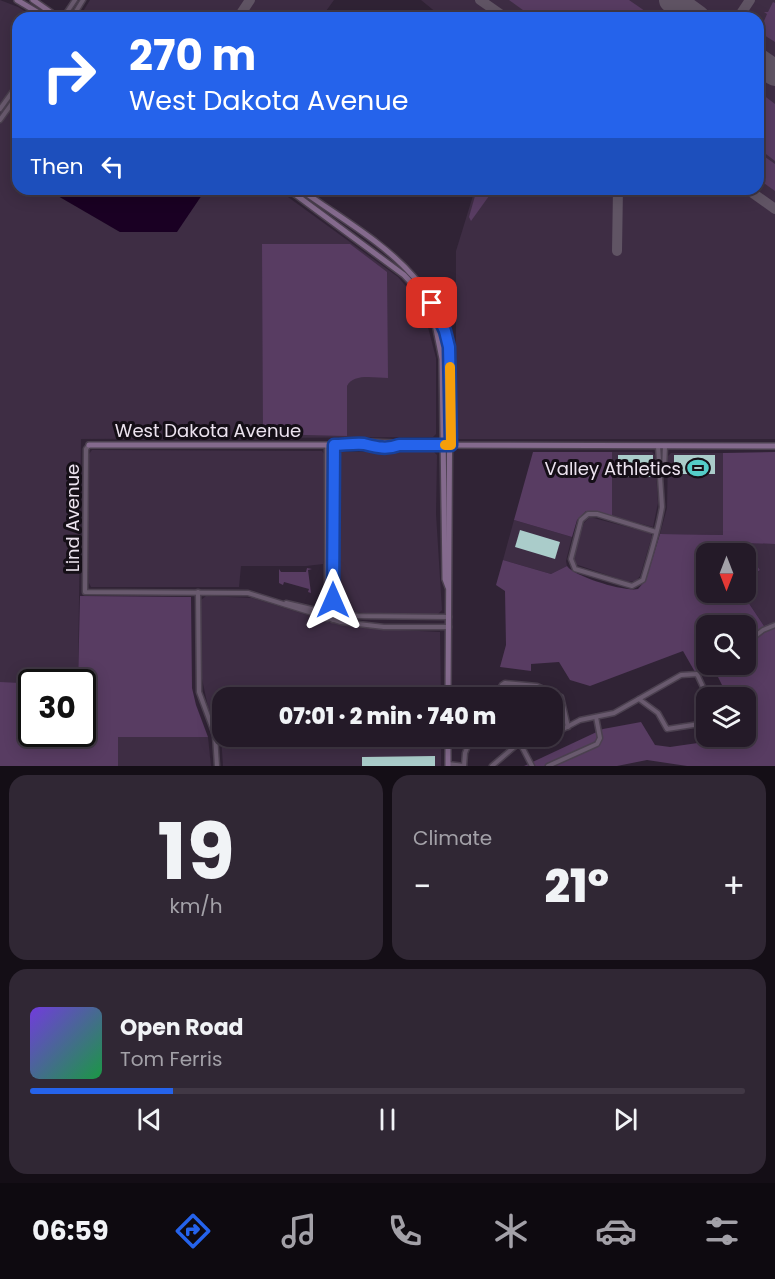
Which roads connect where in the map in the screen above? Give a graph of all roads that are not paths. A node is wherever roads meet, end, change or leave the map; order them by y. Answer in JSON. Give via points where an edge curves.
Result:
{"nodes":[{"id":1,"x":17,"y":0,"type":"edge"},
{"id":2,"x":33,"y":0,"type":"edge"},
{"id":3,"x":75,"y":0,"type":"edge"},
{"id":4,"x":37,"y":12,"type":"edge"},
{"id":5,"x":52,"y":12,"type":"edge"},
{"id":6,"x":66,"y":12,"type":"edge"},
{"id":7,"x":12,"y":92,"type":"edge"},
{"id":8,"x":12,"y":103,"type":"edge"},
{"id":9,"x":0,"y":109,"type":"edge"},
{"id":10,"x":0,"y":120,"type":"edge"},
{"id":11,"x":296,"y":195,"type":"edge"},
{"id":12,"x":308,"y":195,"type":"edge"},
{"id":13,"x":379,"y":246,"type":"junction"},
{"id":14,"x":375,"y":252,"type":"junction"},
{"id":15,"x":422,"y":291,"type":"junction"},
{"id":16,"x":89,"y":445,"type":"joint"},
{"id":17,"x":330,"y":445,"type":"junction"},
{"id":18,"x":442,"y":445,"type":"junction"},
{"id":19,"x":451,"y":445,"type":"junction"},
{"id":20,"x":661,"y":446,"type":"junction"},
{"id":21,"x":775,"y":447,"type":"edge"},
{"id":22,"x":656,"y":532,"type":"junction"},
{"id":23,"x":448,"y":589,"type":"junction"},
{"id":24,"x":198,"y":592,"type":"junction"},
{"id":25,"x":276,"y":601,"type":"junction"},
{"id":26,"x":327,"y":612,"type":"junction"},
{"id":27,"x":333,"y":613,"type":"junction"},
{"id":28,"x":448,"y":617,"type":"junction"},
{"id":29,"x":327,"y":619,"type":"junction"},
{"id":30,"x":333,"y":621,"type":"junction"},
{"id":31,"x":775,"y":625,"type":"edge"},
{"id":32,"x":449,"y":627,"type":"junction"},
{"id":33,"x":756,"y":635,"type":"edge"},
{"id":34,"x":448,"y":687,"type":"edge"},
{"id":35,"x":501,"y":687,"type":"edge"},
{"id":36,"x":539,"y":687,"type":"edge"},
{"id":37,"x":703,"y":687,"type":"edge"},
{"id":38,"x":639,"y":699,"type":"junction"},
{"id":39,"x":563,"y":706,"type":"edge"},
{"id":40,"x":596,"y":717,"type":"junction"},
{"id":41,"x":696,"y":725,"type":"edge"},
{"id":42,"x":568,"y":727,"type":"junction"},
{"id":43,"x":563,"y":730,"type":"edge"},
{"id":44,"x":448,"y":747,"type":"edge"},
{"id":45,"x":467,"y":747,"type":"edge"},
{"id":46,"x":514,"y":747,"type":"edge"},
{"id":47,"x":522,"y":747,"type":"edge"},
{"id":48,"x":448,"y":765,"type":"edge"},
{"id":49,"x":217,"y":766,"type":"edge"},
{"id":50,"x":464,"y":766,"type":"edge"},
{"id":51,"x":492,"y":766,"type":"edge"},
{"id":52,"x":532,"y":766,"type":"edge"},
{"id":53,"x":548,"y":766,"type":"edge"}],
"edges":[{"from":1,"to":4,"type":"main road"},
{"from":2,"to":5,"type":"main road"},
{"from":3,"to":6,"type":"street"},
{"from":7,"to":9,"type":"street"},
{"from":8,"to":10,"type":"street"},
{"from":11,"to":14,"type":"main road"},
{"from":12,"to":13,"type":"main road"},
{"from":13,"to":14,"type":"main road"},
{"from":13,"to":15,"type":"main road","via":[[410,270]]},
{"from":14,"to":15,"type":"main road"},
{"from":15,"to":18,"type":"main road","via":[[441,345]]},
{"from":15,"to":19,"type":"main road","via":[[439,316],[449,347]]},
{"from":16,"to":17,"type":"main road","name":"West Dakota Avenue"},
{"from":16,"to":24,"type":"street","name":"Lind Avenue","via":[[85,592]]},
{"from":17,"to":18,"type":"main road","name":"West Dakota Avenue"},
{"from":17,"to":26,"type":"street"},
{"from":17,"to":27,"type":"street"},
{"from":18,"to":19,"type":"main road","name":"West Dakota Avenue"},
{"from":18,"to":23,"type":"main road"},
{"from":19,"to":20,"type":"main road","name":"West Dakota Avenue"},
{"from":19,"to":23,"type":"main road"},
{"from":20,"to":21,"type":"main road","name":"West Dakota Avenue"},
{"from":20,"to":22,"type":"street","via":[[662,507]]},
{"from":22,"to":22,"type":"street","via":[[643,580],[638,584],[632,586],[575,569],[572,564],[581,520],[588,514]]},
{"from":23,"to":28,"type":"main road"},
{"from":24,"to":25,"type":"street","via":[[248,593]]},
{"from":24,"to":49,"type":"street","via":[[199,692],[215,735]]},
{"from":25,"to":26,"type":"street"},
{"from":25,"to":29,"type":"street"},
{"from":26,"to":27,"type":"street"},
{"from":26,"to":29,"type":"street"},
{"from":27,"to":28,"type":"street"},
{"from":27,"to":30,"type":"street"},
{"from":28,"to":32,"type":"main road"},
{"from":29,"to":30,"type":"street"},
{"from":30,"to":32,"type":"street","via":[[373,627]]},
{"from":31,"to":33,"type":"street"},
{"from":32,"to":34,"type":"main road"},
{"from":35,"to":36,"type":"street","via":[[506,683]]},
{"from":37,"to":38,"type":"street","via":[[697,674],[681,675]]},
{"from":38,"to":40,"type":"street","via":[[614,713]]},
{"from":38,"to":41,"type":"street","via":[[658,713],[667,729]]},
{"from":39,"to":42,"type":"street"},
{"from":40,"to":42,"type":"street"},
{"from":40,"to":53,"type":"street","via":[[600,738],[597,744]]},
{"from":42,"to":43,"type":"street"},
{"from":44,"to":48,"type":"main road"},
{"from":45,"to":50,"type":"street"},
{"from":46,"to":51,"type":"street"},
{"from":47,"to":52,"type":"street"},
{"from":48,"to":50,"type":"street"}]}
